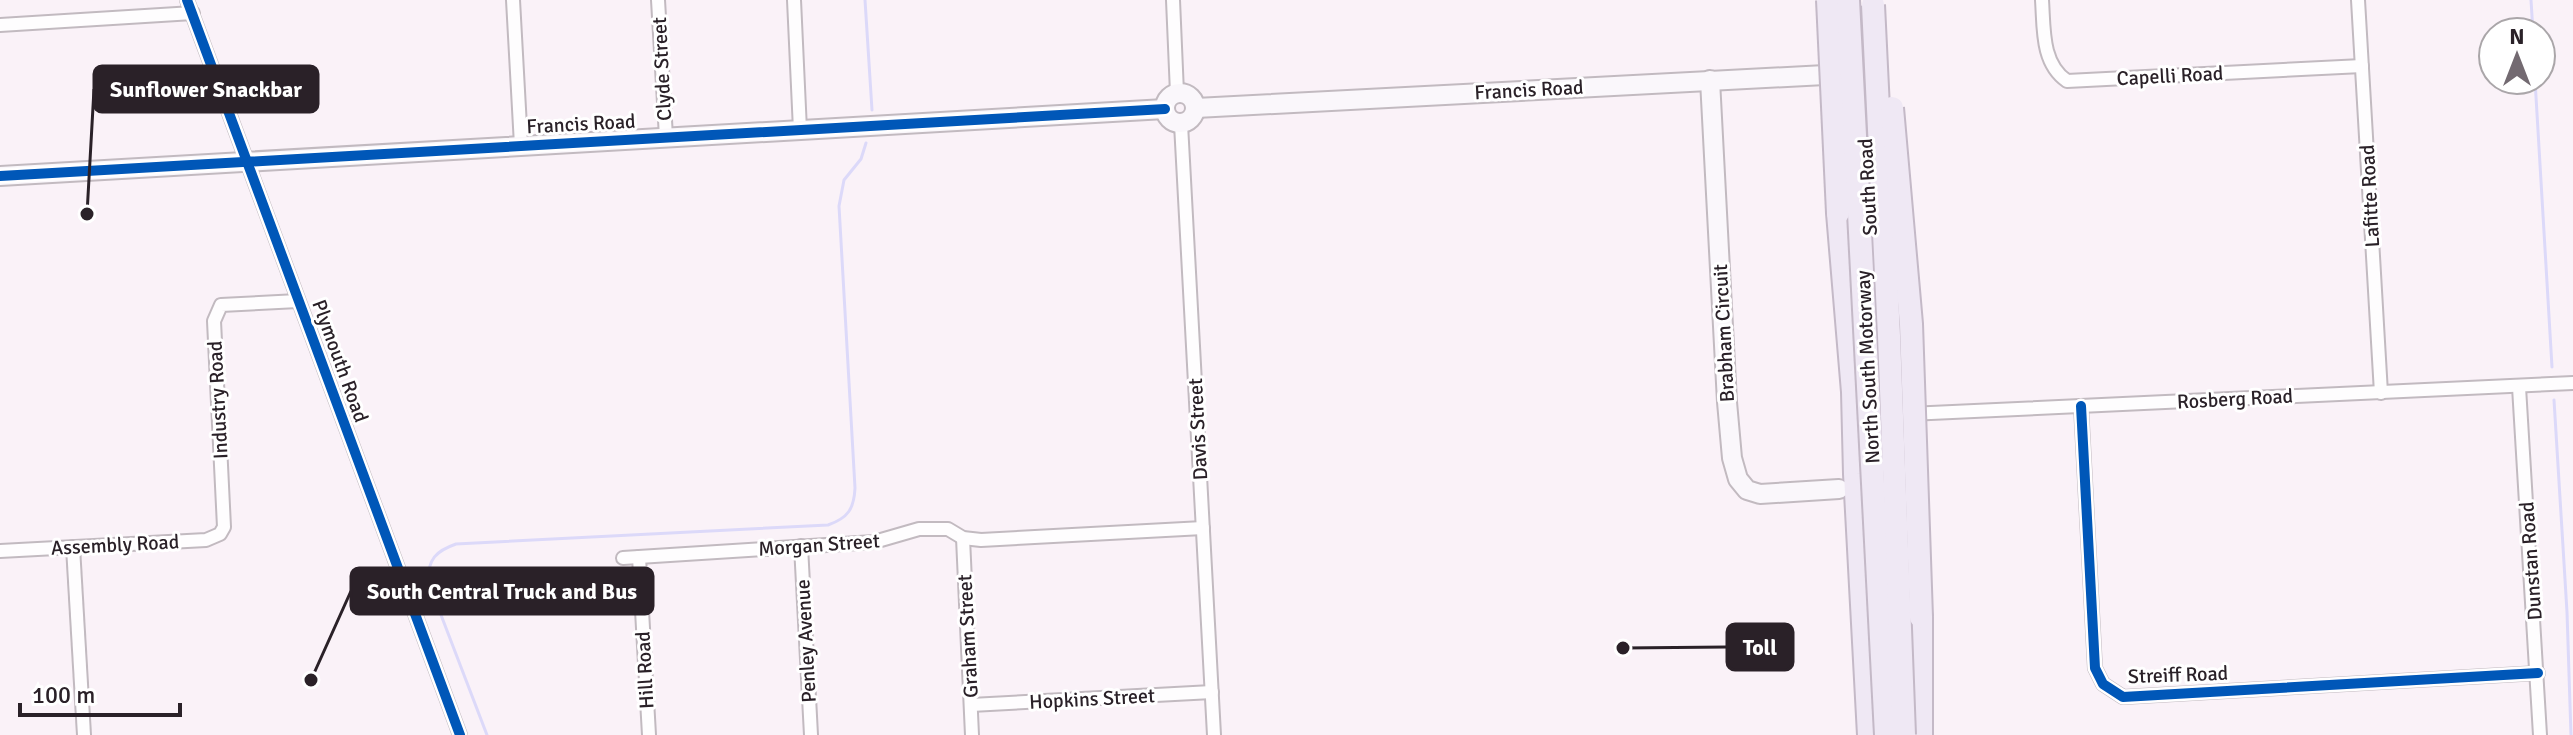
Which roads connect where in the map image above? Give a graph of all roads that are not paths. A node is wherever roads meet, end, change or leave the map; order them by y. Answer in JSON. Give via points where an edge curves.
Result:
{"nodes":[{"id":1,"x":187,"y":0,"type":"edge"},
{"id":2,"x":513,"y":0,"type":"edge"},
{"id":3,"x":658,"y":0,"type":"edge"},
{"id":4,"x":794,"y":0,"type":"edge"},
{"id":5,"x":1173,"y":0,"type":"edge"},
{"id":6,"x":1828,"y":0,"type":"edge"},
{"id":7,"x":1848,"y":0,"type":"edge"},
{"id":8,"x":2042,"y":0,"type":"edge"},
{"id":9,"x":2358,"y":0,"type":"edge"},
{"id":10,"x":1868,"y":2,"type":"edge"},
{"id":11,"x":193,"y":13,"type":"junction"},
{"id":12,"x":0,"y":25,"type":"edge"},
{"id":13,"x":2362,"y":66,"type":"junction"},
{"id":14,"x":1862,"y":74,"type":"junction"},
{"id":15,"x":1710,"y":80,"type":"junction"},
{"id":16,"x":1177,"y":93,"type":"junction"},
{"id":17,"x":1196,"y":108,"type":"junction"},
{"id":18,"x":1165,"y":109,"type":"junction"},
{"id":19,"x":1181,"y":124,"type":"junction"},
{"id":20,"x":800,"y":130,"type":"junction"},
{"id":21,"x":666,"y":137,"type":"junction"},
{"id":22,"x":521,"y":145,"type":"junction"},
{"id":23,"x":247,"y":161,"type":"junction"},
{"id":24,"x":0,"y":176,"type":"edge"},
{"id":25,"x":298,"y":301,"type":"junction"},
{"id":26,"x":2573,"y":383,"type":"edge"},
{"id":27,"x":2519,"y":387,"type":"junction"},
{"id":28,"x":2381,"y":393,"type":"junction"},
{"id":29,"x":2081,"y":406,"type":"junction"},
{"id":30,"x":1896,"y":414,"type":"joint"},
{"id":31,"x":1847,"y":482,"type":"junction"},
{"id":32,"x":224,"y":527,"type":"joint"},
{"id":33,"x":1203,"y":528,"type":"junction"},
{"id":34,"x":963,"y":538,"type":"junction"},
{"id":35,"x":801,"y":546,"type":"junction"},
{"id":36,"x":73,"y":547,"type":"junction"},
{"id":37,"x":0,"y":551,"type":"edge"},
{"id":38,"x":639,"y":557,"type":"junction"},
{"id":39,"x":623,"y":558,"type":"dead end"},
{"id":40,"x":2538,"y":673,"type":"junction"},
{"id":41,"x":1212,"y":692,"type":"junction"},
{"id":42,"x":971,"y":705,"type":"junction"},
{"id":43,"x":84,"y":735,"type":"edge"},
{"id":44,"x":460,"y":735,"type":"edge"},
{"id":45,"x":649,"y":735,"type":"edge"},
{"id":46,"x":811,"y":735,"type":"edge"},
{"id":47,"x":972,"y":735,"type":"edge"},
{"id":48,"x":1214,"y":735,"type":"edge"},
{"id":49,"x":1869,"y":735,"type":"edge"},
{"id":50,"x":1886,"y":735,"type":"edge"},
{"id":51,"x":1904,"y":735,"type":"edge"},
{"id":52,"x":1921,"y":735,"type":"edge"},
{"id":53,"x":2540,"y":735,"type":"edge"}],
"edges":[{"from":1,"to":11,"type":"street","name":"Plymouth Road"},
{"from":2,"to":22,"type":"street"},
{"from":3,"to":21,"type":"street","name":"Clyde Street"},
{"from":4,"to":20,"type":"street"},
{"from":5,"to":16,"type":"street"},
{"from":6,"to":31,"type":"highway","bridge":true,"via":[[1853,392]]},
{"from":7,"to":50,"type":"highway","name":"North South Motorway","bridge":true},
{"from":8,"to":13,"type":"street","name":"Capelli Road","via":[[2049,60],[2067,81]]},
{"from":9,"to":13,"type":"street","name":"Lafitte Road"},
{"from":10,"to":14,"type":"street","name":"South Road"},
{"from":10,"to":51,"type":"highway","name":"North South Motorway","bridge":true,"via":[[1889,336]]},
{"from":10,"to":52,"type":"highway","bridge":true,"via":[[1889,83],[1911,324]]},
{"from":11,"to":12,"type":"street"},
{"from":11,"to":23,"type":"street","name":"Plymouth Road"},
{"from":13,"to":28,"type":"street","name":"Lafitte Road"},
{"from":14,"to":15,"type":"street","name":"Francis Road"},
{"from":14,"to":30,"type":"street","name":"South Road","via":[[1878,390],[1882,403]]},
{"from":15,"to":17,"type":"street","name":"Francis Road"},
{"from":15,"to":31,"type":"street","name":"Brabham Circuit","via":[[1727,402],[1738,479],[1747,490],[1760,494]]},
{"from":16,"to":17,"type":"street","via":[[1192,98]]},
{"from":16,"to":18,"type":"street"},
{"from":17,"to":19,"type":"street","via":[[1190,121]]},
{"from":18,"to":19,"type":"street"},
{"from":18,"to":20,"type":"street","name":"Francis Road"},
{"from":19,"to":33,"type":"street","name":"Davis Street"},
{"from":20,"to":21,"type":"street","name":"Francis Road"},
{"from":21,"to":22,"type":"street","name":"Francis Road"},
{"from":22,"to":23,"type":"street","name":"Francis Road"},
{"from":23,"to":24,"type":"street","name":"Francis Road"},
{"from":23,"to":25,"type":"street","name":"Plymouth Road"},
{"from":25,"to":32,"type":"street","name":"Industry Road","via":[[221,305],[214,321]]},
{"from":25,"to":44,"type":"street","name":"Plymouth Road"},
{"from":26,"to":27,"type":"street","name":"Rosberg Road"},
{"from":27,"to":28,"type":"street","name":"Rosberg Road"},
{"from":27,"to":40,"type":"street","name":"Dunstan Road"},
{"from":28,"to":29,"type":"street","name":"Rosberg Road"},
{"from":29,"to":30,"type":"street","name":"Rosberg Road"},
{"from":29,"to":40,"type":"street","name":"Streiff Road","via":[[2095,668],[2103,684],[2123,697]]},
{"from":31,"to":49,"type":"highway","via":[[1857,509]]},
{"from":32,"to":36,"type":"street","name":"Assembly Road","via":[[206,540]]},
{"from":33,"to":34,"type":"street","name":"Morgan Street"},
{"from":33,"to":41,"type":"street","name":"Davis Street"},
{"from":34,"to":35,"type":"street","name":"Morgan Street","via":[[948,529],[919,529],[874,542]]},
{"from":34,"to":42,"type":"street","name":"Graham Street"},
{"from":35,"to":38,"type":"street","name":"Morgan Street"},
{"from":35,"to":46,"type":"street","name":"Penley Avenue"},
{"from":36,"to":37,"type":"street","name":"Assembly Road"},
{"from":36,"to":43,"type":"street"},
{"from":38,"to":39,"type":"street","name":"Morgan Street"},
{"from":38,"to":45,"type":"street","name":"Hill Road"},
{"from":40,"to":53,"type":"street","name":"Dunstan Road"},
{"from":41,"to":42,"type":"street","name":"Hopkins Street"},
{"from":41,"to":48,"type":"street","name":"Davis Street"},
{"from":42,"to":47,"type":"street","name":"Graham Street"}]}
